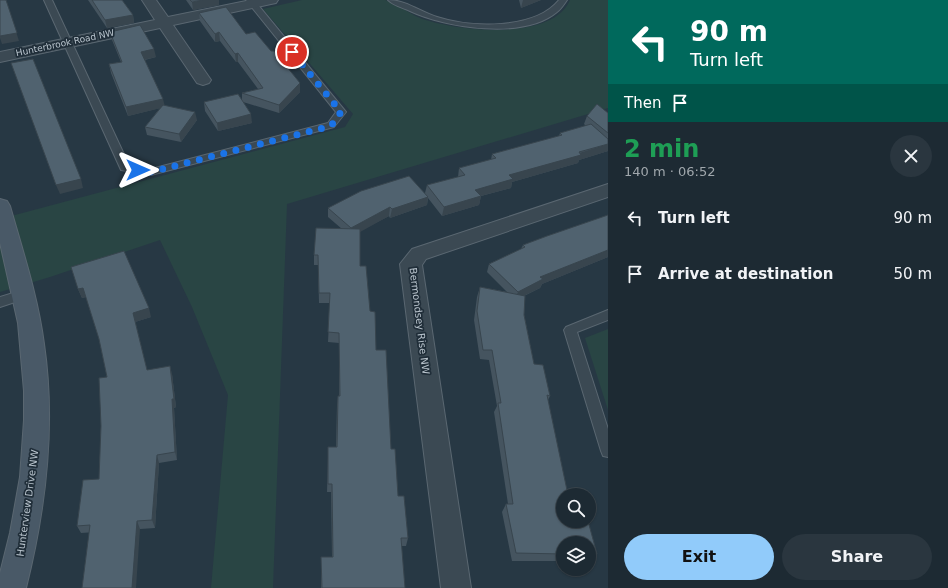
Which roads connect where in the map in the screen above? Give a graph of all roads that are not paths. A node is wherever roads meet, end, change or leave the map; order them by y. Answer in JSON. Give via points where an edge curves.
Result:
{"nodes":[{"id":1,"x":48,"y":0,"type":"edge"},
{"id":2,"x":149,"y":0,"type":"edge"},
{"id":3,"x":271,"y":0,"type":"edge"},
{"id":4,"x":392,"y":0,"type":"edge"},
{"id":5,"x":563,"y":0,"type":"edge"},
{"id":6,"x":252,"y":2,"type":"edge"},
{"id":7,"x":164,"y":22,"type":"junction"},
{"id":8,"x":67,"y":43,"type":"junction"},
{"id":9,"x":0,"y":57,"type":"edge"},
{"id":10,"x":203,"y":80,"type":"dead end"},
{"id":11,"x":608,"y":190,"type":"edge"},
{"id":12,"x":0,"y":206,"type":"edge"},
{"id":13,"x":23,"y":295,"type":"junction"},
{"id":14,"x":0,"y":302,"type":"edge"},
{"id":15,"x":608,"y":315,"type":"edge"},
{"id":16,"x":608,"y":451,"type":"edge"},
{"id":17,"x":11,"y":588,"type":"edge"},
{"id":18,"x":456,"y":588,"type":"edge"}],
"edges":[{"from":1,"to":8,"type":"lane"},
{"from":2,"to":7,"type":"street"},
{"from":3,"to":6,"type":"street","name":"Hunterbrook Road NW"},
{"from":4,"to":5,"type":"lane","via":[[444,22],[482,27],[514,25],[540,18],[560,7]]},
{"from":6,"to":7,"type":"street","name":"Hunterbrook Road NW"},
{"from":6,"to":8,"type":"lane","via":[[341,112],[331,126],[151,172],[125,168]]},
{"from":7,"to":8,"type":"street","name":"Hunterbrook Road NW"},
{"from":7,"to":10,"type":"street"},
{"from":8,"to":9,"type":"street","name":"Hunterbrook Road NW"},
{"from":11,"to":18,"type":"street","name":"Bermondsey Rise NW","via":[[419,254],[411,264]]},
{"from":12,"to":13,"type":"street","name":"Hunterview Drive NW"},
{"from":13,"to":14,"type":"lane"},
{"from":13,"to":17,"type":"street","name":"Hunterview Drive NW","via":[[35,363],[35,456],[21,551]]},
{"from":15,"to":16,"type":"lane","via":[[570,330]]}]}
